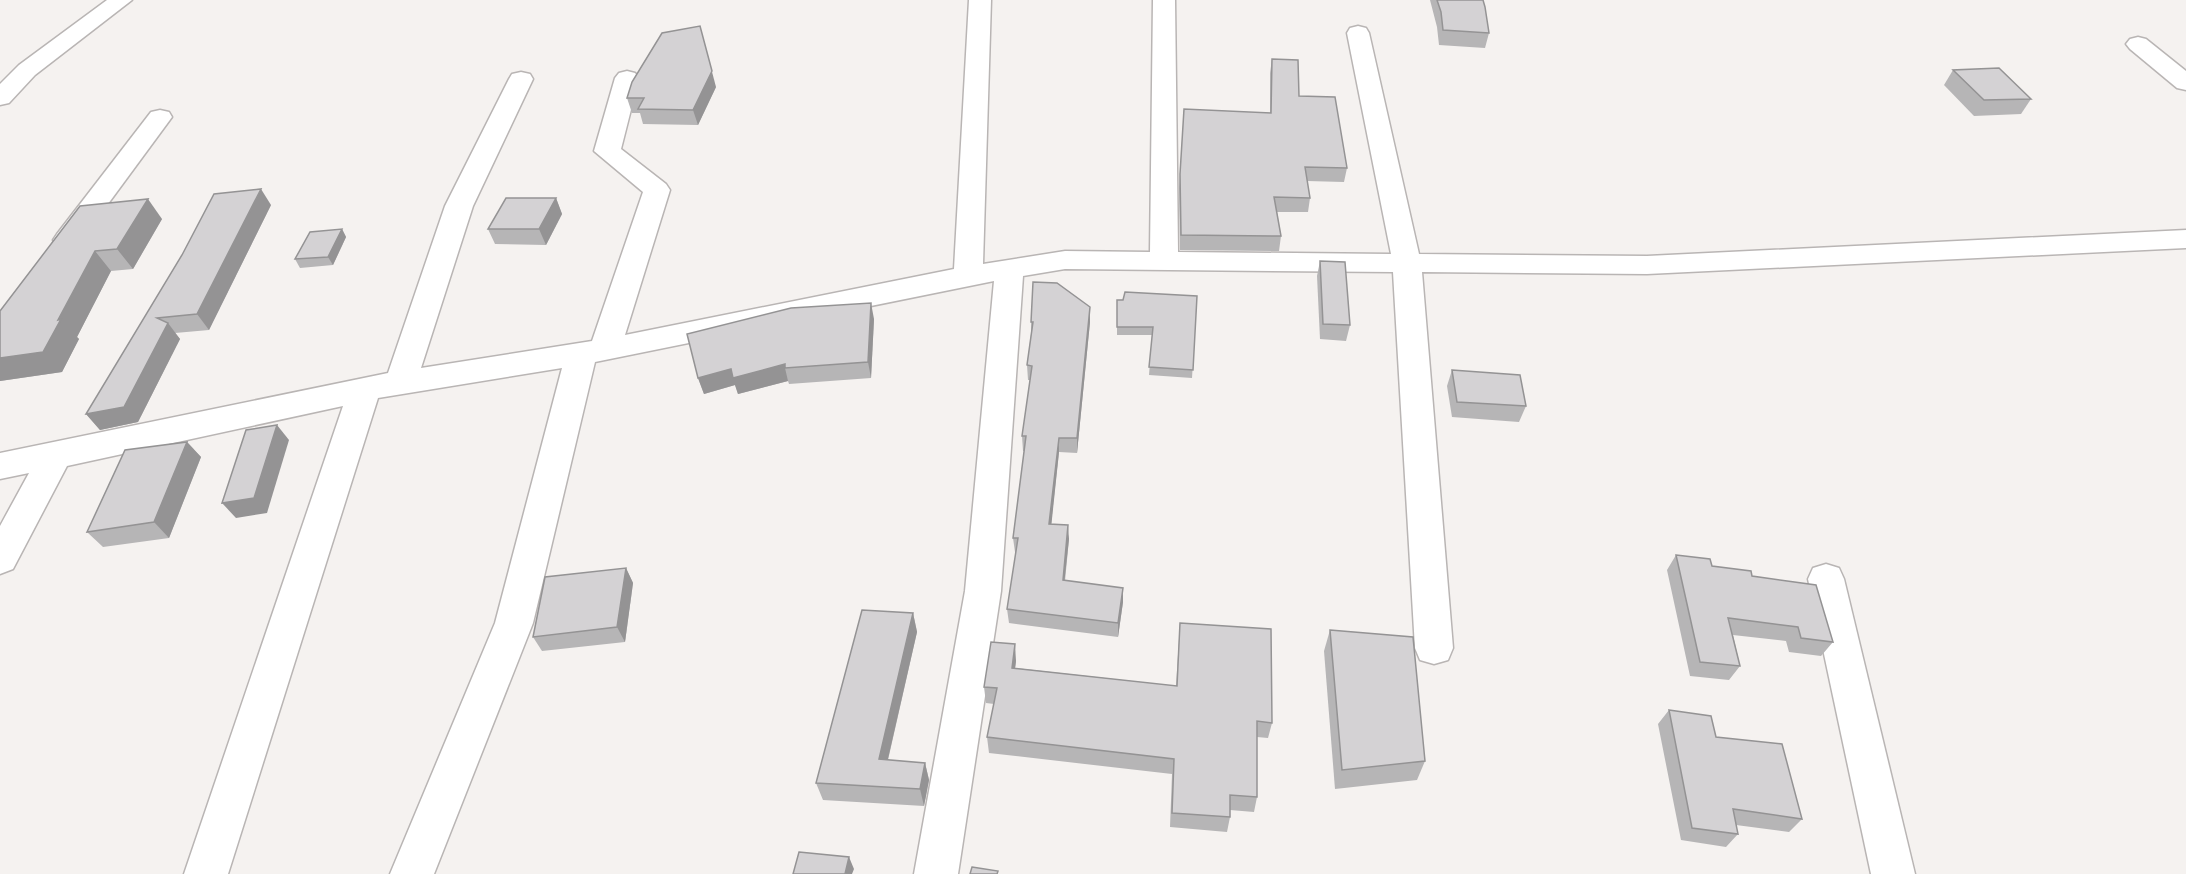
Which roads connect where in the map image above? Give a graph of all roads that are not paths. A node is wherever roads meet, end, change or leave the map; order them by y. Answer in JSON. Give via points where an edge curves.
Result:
{"nodes":[{"id":1,"x":121,"y":0,"type":"edge"},
{"id":2,"x":980,"y":0,"type":"edge"},
{"id":3,"x":1164,"y":0,"type":"edge"},
{"id":4,"x":1358,"y":33,"type":"dead end"},
{"id":5,"x":2138,"y":44,"type":"dead end"},
{"id":6,"x":627,"y":78,"type":"dead end"},
{"id":7,"x":521,"y":79,"type":"dead end"},
{"id":8,"x":2186,"y":83,"type":"edge"},
{"id":9,"x":0,"y":98,"type":"edge"},
{"id":10,"x":160,"y":117,"type":"dead end"},
{"id":11,"x":2186,"y":239,"type":"edge"},
{"id":12,"x":1164,"y":260,"type":"junction"},
{"id":13,"x":1407,"y":262,"type":"junction"},
{"id":14,"x":49,"y":265,"type":"edge"},
{"id":15,"x":1009,"y":270,"type":"junction"},
{"id":16,"x":968,"y":276,"type":"junction"},
{"id":17,"x":593,"y":351,"type":"junction"},
{"id":18,"x":401,"y":382,"type":"junction"},
{"id":19,"x":364,"y":391,"type":"junction"},
{"id":20,"x":56,"y":456,"type":"junction"},
{"id":21,"x":0,"y":466,"type":"edge"},
{"id":22,"x":0,"y":559,"type":"edge"},
{"id":23,"x":1826,"y":579,"type":"dead end"},
{"id":24,"x":1434,"y":648,"type":"dead end"},
{"id":25,"x":206,"y":874,"type":"edge"},
{"id":26,"x":412,"y":874,"type":"edge"},
{"id":27,"x":936,"y":874,"type":"edge"},
{"id":28,"x":1893,"y":874,"type":"edge"}],
"edges":[{"from":1,"to":9,"type":"street","via":[[27,70]]},
{"from":2,"to":16,"type":"street"},
{"from":3,"to":12,"type":"street"},
{"from":4,"to":13,"type":"street"},
{"from":5,"to":8,"type":"street"},
{"from":6,"to":17,"type":"street","via":[[607,151],[657,190]]},
{"from":7,"to":18,"type":"street","via":[[459,206]]},
{"from":10,"to":14,"type":"street"},
{"from":11,"to":13,"type":"street","via":[[1647,265]]},
{"from":12,"to":13,"type":"street"},
{"from":12,"to":15,"type":"street","via":[[1065,260]]},
{"from":13,"to":24,"type":"street"},
{"from":15,"to":16,"type":"street"},
{"from":15,"to":27,"type":"street","via":[[983,591]]},
{"from":16,"to":17,"type":"street"},
{"from":17,"to":18,"type":"street"},
{"from":17,"to":26,"type":"street","via":[[514,623]]},
{"from":18,"to":19,"type":"street"},
{"from":19,"to":20,"type":"street"},
{"from":19,"to":25,"type":"street"},
{"from":20,"to":21,"type":"street"},
{"from":20,"to":22,"type":"street"},
{"from":23,"to":28,"type":"street"}]}
